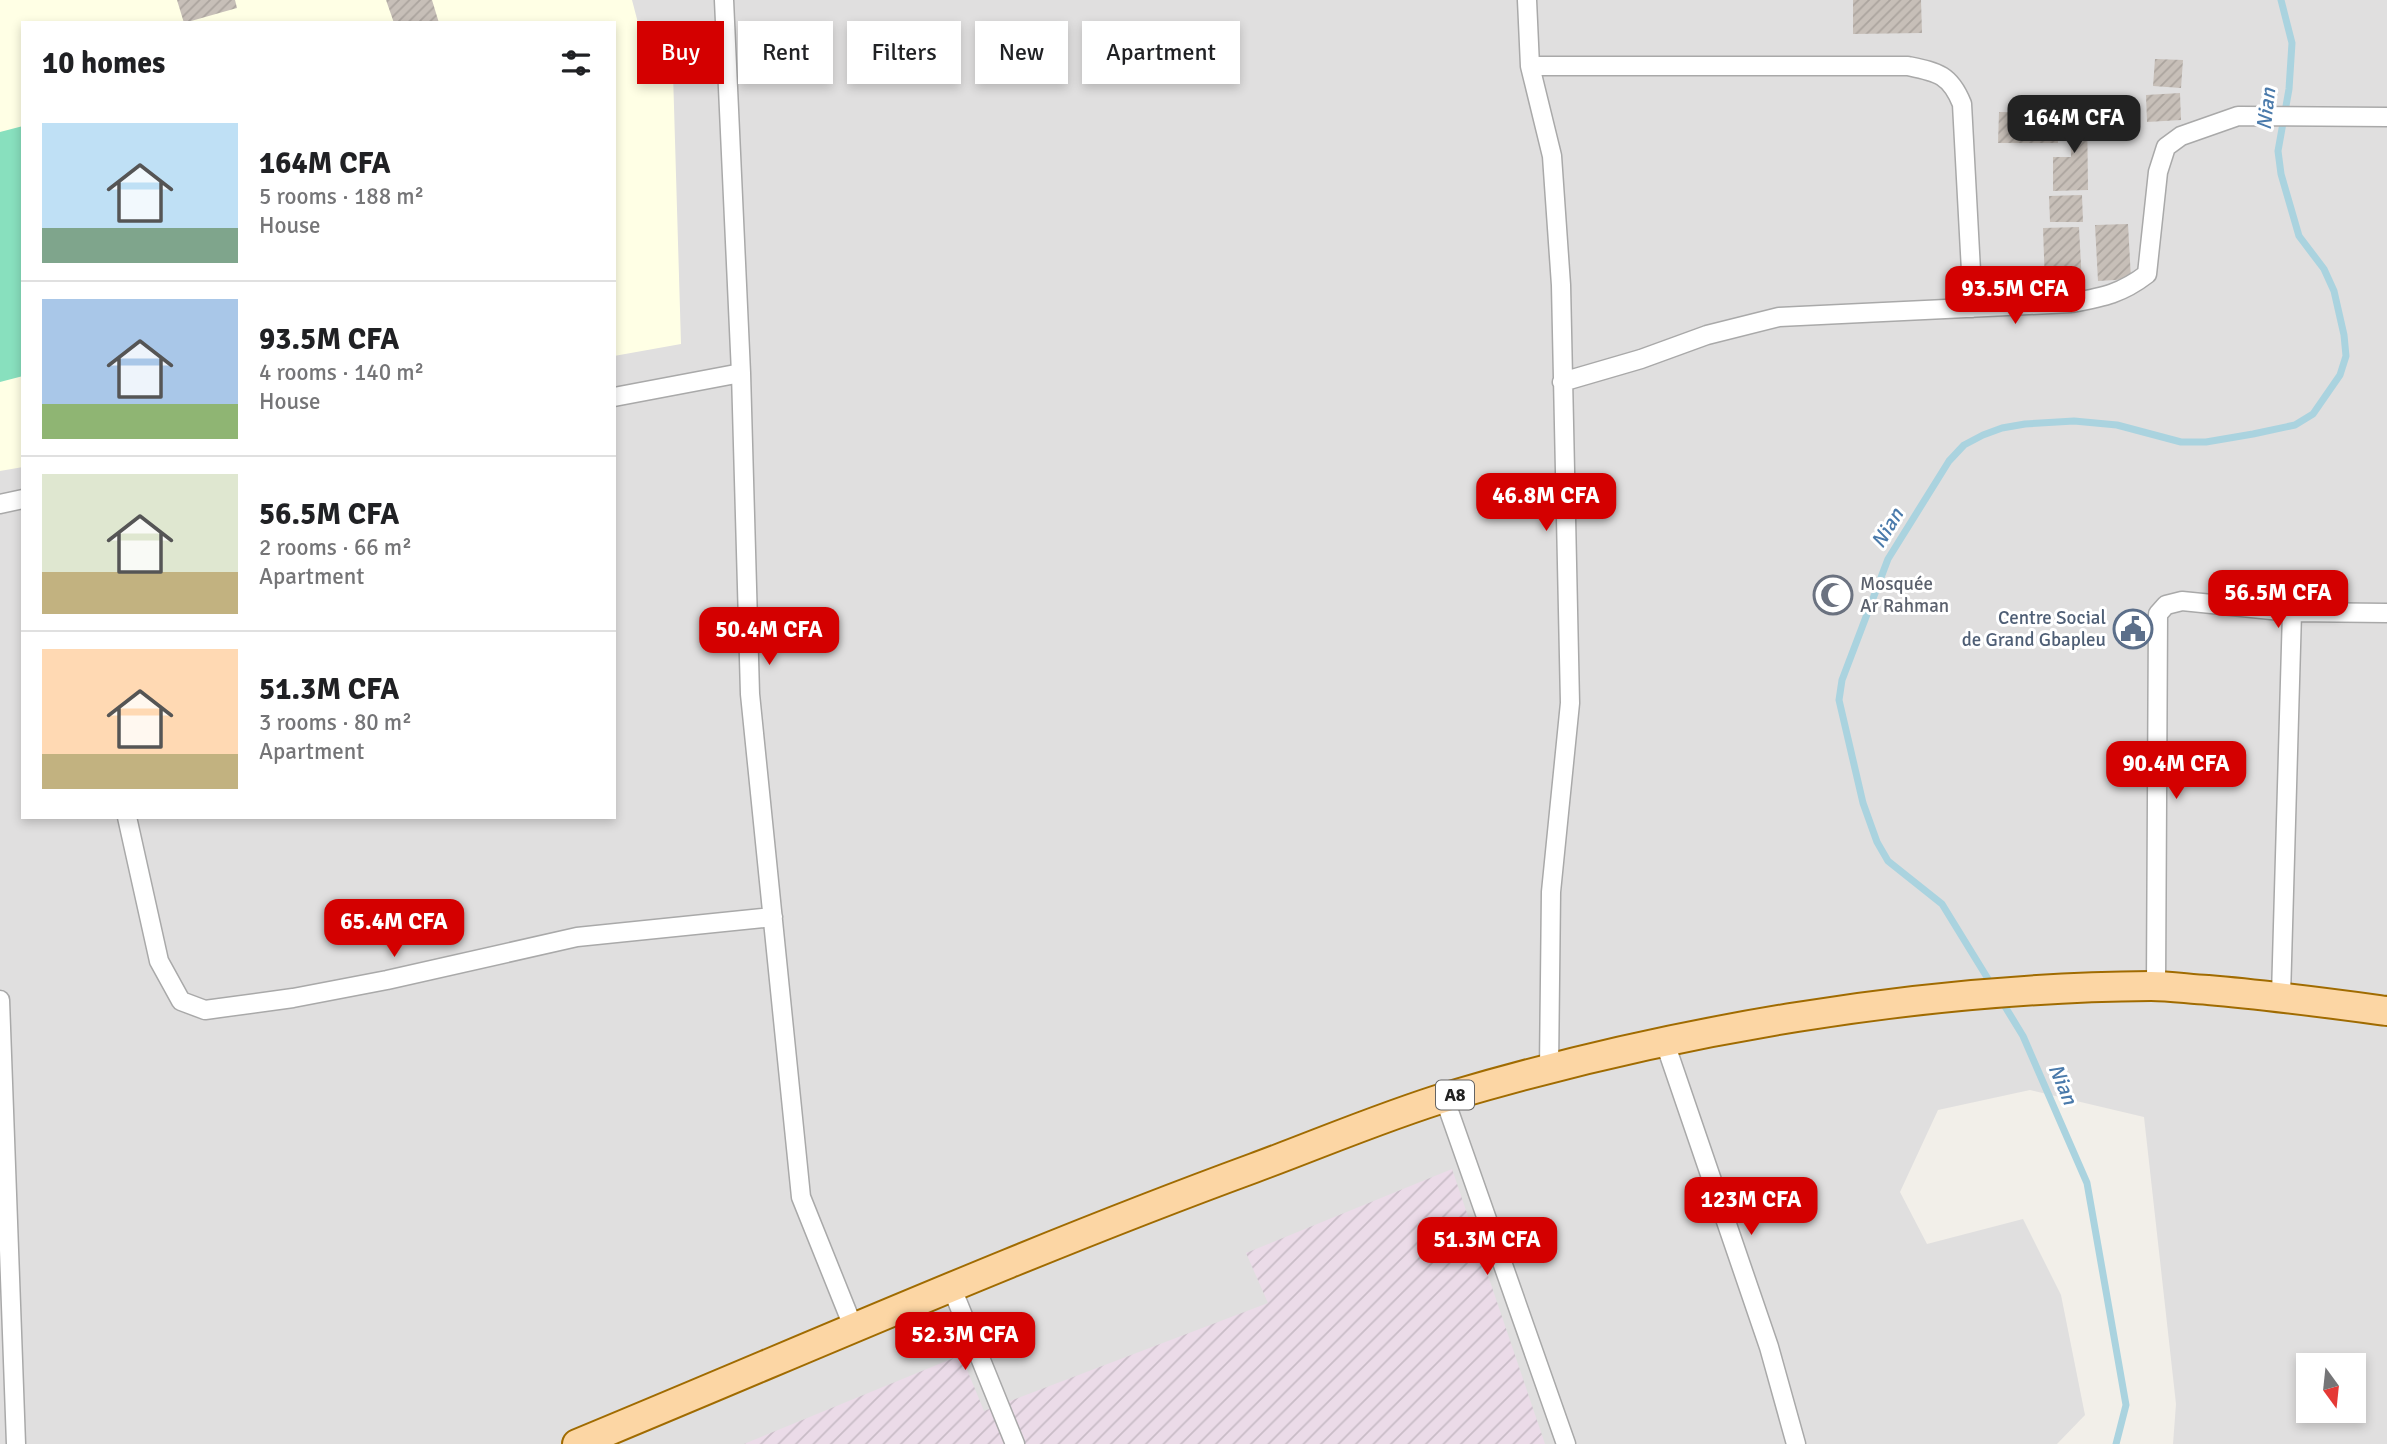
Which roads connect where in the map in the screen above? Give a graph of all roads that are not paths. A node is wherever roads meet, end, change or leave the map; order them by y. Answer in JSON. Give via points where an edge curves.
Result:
{"nodes":[{"id":1,"x":724,"y":0,"type":"edge"},
{"id":2,"x":1527,"y":0,"type":"edge"},
{"id":3,"x":1530,"y":66,"type":"junction"},
{"id":4,"x":2387,"y":117,"type":"edge"},
{"id":5,"x":1973,"y":308,"type":"junction"},
{"id":6,"x":741,"y":373,"type":"junction"},
{"id":7,"x":1562,"y":382,"type":"junction"},
{"id":8,"x":616,"y":397,"type":"edge"},
{"id":9,"x":21,"y":499,"type":"edge"},
{"id":10,"x":0,"y":504,"type":"edge"},
{"id":11,"x":2292,"y":612,"type":"junction"},
{"id":12,"x":2387,"y":613,"type":"edge"},
{"id":13,"x":127,"y":819,"type":"edge"},
{"id":14,"x":773,"y":917,"type":"junction"},
{"id":15,"x":2156,"y":986,"type":"junction"},
{"id":16,"x":2281,"y":996,"type":"junction"},
{"id":17,"x":0,"y":1000,"type":"edge"},
{"id":18,"x":2387,"y":1012,"type":"edge"},
{"id":19,"x":1665,"y":1043,"type":"junction"},
{"id":20,"x":1549,"y":1068,"type":"junction"},
{"id":21,"x":1444,"y":1097,"type":"junction"},
{"id":22,"x":951,"y":1286,"type":"junction"},
{"id":23,"x":853,"y":1329,"type":"junction"},
{"id":24,"x":8,"y":1398,"type":"edge"},
{"id":25,"x":16,"y":1444,"type":"edge"},
{"id":26,"x":578,"y":1444,"type":"edge"},
{"id":27,"x":1015,"y":1444,"type":"edge"},
{"id":28,"x":1566,"y":1444,"type":"edge"},
{"id":29,"x":1796,"y":1444,"type":"edge"}],
"edges":[{"from":1,"to":6,"type":"street"},
{"from":2,"to":3,"type":"street"},
{"from":3,"to":5,"type":"street","via":[[1908,66],[1937,72],[1955,87],[1962,104]]},
{"from":3,"to":7,"type":"street","via":[[1552,156]]},
{"from":4,"to":5,"type":"street","via":[[2238,116],[2181,136],[2166,148],[2158,172],[2147,274],[2129,288],[2071,303]]},
{"from":5,"to":7,"type":"street","via":[[1779,317]]},
{"from":6,"to":8,"type":"street"},
{"from":6,"to":14,"type":"street","via":[[750,694]]},
{"from":7,"to":20,"type":"street","via":[[1570,703],[1551,892]]},
{"from":9,"to":10,"type":"street"},
{"from":11,"to":12,"type":"street"},
{"from":11,"to":15,"type":"street","via":[[2182,601],[2165,605],[2158,614]]},
{"from":11,"to":16,"type":"street"},
{"from":13,"to":14,"type":"street","via":[[159,961],[181,1001],[205,1010],[387,980],[576,937]]},
{"from":14,"to":23,"type":"street","via":[[801,1197]]},
{"from":15,"to":16,"type":"main road","number":"A8"},
{"from":15,"to":19,"type":"main road","number":"A8","via":[[2026,991],[1845,1010]]},
{"from":16,"to":18,"type":"main road","number":"A8"},
{"from":17,"to":24,"type":"street"},
{"from":19,"to":20,"type":"main road","number":"A8"},
{"from":19,"to":29,"type":"street","via":[[1769,1347]]},
{"from":20,"to":21,"type":"main road","number":"A8"},
{"from":21,"to":22,"type":"main road","number":"A8"},
{"from":21,"to":28,"type":"street"},
{"from":22,"to":23,"type":"main road","number":"A8"},
{"from":22,"to":27,"type":"street"},
{"from":23,"to":26,"type":"main road","number":"A8"},
{"from":24,"to":25,"type":"street"}]}
